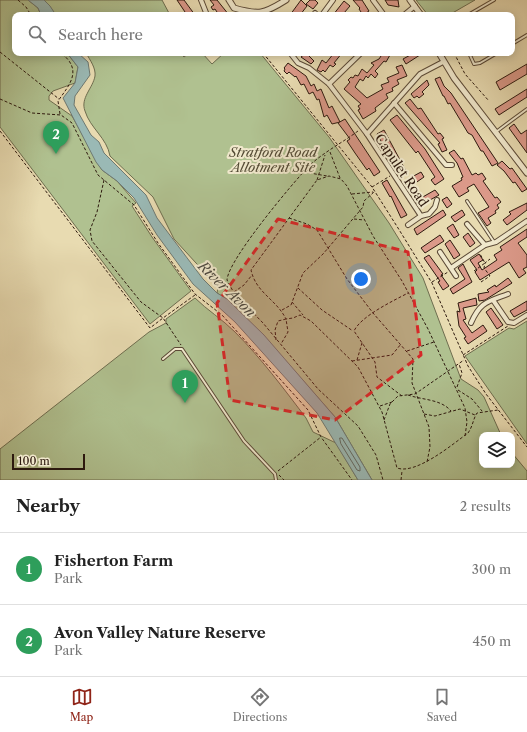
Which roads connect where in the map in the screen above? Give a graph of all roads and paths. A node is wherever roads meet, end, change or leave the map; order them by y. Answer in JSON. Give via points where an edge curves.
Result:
{"nodes":[{"id":1,"x":18,"y":0,"type":"edge"},
{"id":2,"x":201,"y":0,"type":"edge"},
{"id":3,"x":229,"y":0,"type":"edge"},
{"id":4,"x":286,"y":0,"type":"edge"},
{"id":5,"x":333,"y":0,"type":"edge"},
{"id":6,"x":373,"y":0,"type":"edge"},
{"id":7,"x":410,"y":0,"type":"edge"},
{"id":8,"x":494,"y":0,"type":"edge"},
{"id":9,"x":415,"y":6,"type":"junction"},
{"id":10,"x":29,"y":12,"type":"edge"},
{"id":11,"x":205,"y":12,"type":"edge"},
{"id":12,"x":247,"y":12,"type":"edge"},
{"id":13,"x":263,"y":12,"type":"edge"},
{"id":14,"x":324,"y":12,"type":"edge"},
{"id":15,"x":382,"y":12,"type":"edge"},
{"id":16,"x":408,"y":12,"type":"edge"},
{"id":17,"x":419,"y":12,"type":"edge"},
{"id":18,"x":473,"y":12,"type":"edge"},
{"id":19,"x":527,"y":35,"type":"edge"},
{"id":20,"x":515,"y":42,"type":"edge"},
{"id":21,"x":0,"y":52,"type":"edge"},
{"id":22,"x":63,"y":56,"type":"edge"},
{"id":23,"x":266,"y":56,"type":"edge"},
{"id":24,"x":293,"y":56,"type":"edge"},
{"id":25,"x":358,"y":56,"type":"edge"},
{"id":26,"x":440,"y":56,"type":"edge"},
{"id":27,"x":456,"y":56,"type":"edge"},
{"id":28,"x":470,"y":56,"type":"edge"},
{"id":29,"x":492,"y":56,"type":"edge"},
{"id":30,"x":443,"y":62,"type":"junction"},
{"id":31,"x":329,"y":84,"type":"junction"},
{"id":32,"x":0,"y":99,"type":"edge"},
{"id":33,"x":59,"y":99,"type":"junction"},
{"id":34,"x":489,"y":101,"type":"dead end"},
{"id":35,"x":394,"y":103,"type":"junction"},
{"id":36,"x":527,"y":109,"type":"edge"},
{"id":37,"x":61,"y":115,"type":"junction"},
{"id":38,"x":362,"y":128,"type":"junction"},
{"id":39,"x":0,"y":131,"type":"edge"},
{"id":40,"x":496,"y":132,"type":"junction"},
{"id":41,"x":366,"y":134,"type":"junction"},
{"id":42,"x":338,"y":146,"type":"junction"},
{"id":43,"x":330,"y":151,"type":"junction"},
{"id":44,"x":325,"y":154,"type":"junction"},
{"id":45,"x":452,"y":165,"type":"dead end"},
{"id":46,"x":304,"y":172,"type":"junction"},
{"id":47,"x":527,"y":173,"type":"edge"},
{"id":48,"x":393,"y":174,"type":"junction"},
{"id":49,"x":319,"y":175,"type":"junction"},
{"id":50,"x":329,"y":176,"type":"junction"},
{"id":51,"x":104,"y":179,"type":"junction"},
{"id":52,"x":341,"y":179,"type":"junction"},
{"id":53,"x":317,"y":180,"type":"junction"},
{"id":54,"x":372,"y":188,"type":"junction"},
{"id":55,"x":374,"y":192,"type":"junction"},
{"id":56,"x":352,"y":194,"type":"junction"},
{"id":57,"x":437,"y":200,"type":"dead end"},
{"id":58,"x":467,"y":201,"type":"dead end"},
{"id":59,"x":360,"y":210,"type":"junction"},
{"id":60,"x":420,"y":216,"type":"junction"},
{"id":61,"x":289,"y":218,"type":"junction"},
{"id":62,"x":352,"y":218,"type":"junction"},
{"id":63,"x":365,"y":220,"type":"junction"},
{"id":64,"x":527,"y":221,"type":"edge"},
{"id":65,"x":467,"y":224,"type":"dead end"},
{"id":66,"x":408,"y":225,"type":"joint"},
{"id":67,"x":398,"y":228,"type":"junction"},
{"id":68,"x":494,"y":242,"type":"junction"},
{"id":69,"x":485,"y":245,"type":"junction"},
{"id":70,"x":327,"y":248,"type":"junction"},
{"id":71,"x":477,"y":250,"type":"junction"},
{"id":72,"x":440,"y":252,"type":"dead end"},
{"id":73,"x":490,"y":259,"type":"dead end"},
{"id":74,"x":485,"y":263,"type":"junction"},
{"id":75,"x":451,"y":269,"type":"junction"},
{"id":76,"x":474,"y":270,"type":"dead end"},
{"id":77,"x":252,"y":274,"type":"junction"},
{"id":78,"x":456,"y":276,"type":"dead end"},
{"id":79,"x":481,"y":282,"type":"dead end"},
{"id":80,"x":432,"y":283,"type":"junction"},
{"id":81,"x":297,"y":287,"type":"junction"},
{"id":82,"x":408,"y":292,"type":"junction"},
{"id":83,"x":234,"y":293,"type":"junction"},
{"id":84,"x":195,"y":294,"type":"junction"},
{"id":85,"x":508,"y":294,"type":"dead end"},
{"id":86,"x":493,"y":300,"type":"junction"},
{"id":87,"x":291,"y":302,"type":"junction"},
{"id":88,"x":282,"y":311,"type":"junction"},
{"id":89,"x":373,"y":313,"type":"junction"},
{"id":90,"x":527,"y":315,"type":"edge"},
{"id":91,"x":304,"y":317,"type":"junction"},
{"id":92,"x":163,"y":318,"type":"junction"},
{"id":93,"x":286,"y":319,"type":"junction"},
{"id":94,"x":514,"y":322,"type":"junction"},
{"id":95,"x":471,"y":323,"type":"dead end"},
{"id":96,"x":354,"y":331,"type":"junction"},
{"id":97,"x":276,"y":340,"type":"junction"},
{"id":98,"x":362,"y":342,"type":"junction"},
{"id":99,"x":434,"y":342,"type":"junction"},
{"id":100,"x":401,"y":344,"type":"junction"},
{"id":101,"x":280,"y":345,"type":"junction"},
{"id":102,"x":183,"y":348,"type":"dead end"},
{"id":103,"x":407,"y":351,"type":"junction"},
{"id":104,"x":463,"y":355,"type":"junction"},
{"id":105,"x":372,"y":357,"type":"junction"},
{"id":106,"x":162,"y":359,"type":"dead end"},
{"id":107,"x":357,"y":360,"type":"junction"},
{"id":108,"x":465,"y":360,"type":"junction"},
{"id":109,"x":352,"y":361,"type":"junction"},
{"id":110,"x":459,"y":364,"type":"junction"},
{"id":111,"x":448,"y":373,"type":"junction"},
{"id":112,"x":456,"y":389,"type":"junction"},
{"id":113,"x":415,"y":394,"type":"junction"},
{"id":114,"x":408,"y":395,"type":"junction"},
{"id":115,"x":402,"y":396,"type":"junction"},
{"id":116,"x":417,"y":398,"type":"junction"},
{"id":117,"x":393,"y":402,"type":"junction"},
{"id":118,"x":378,"y":406,"type":"junction"},
{"id":119,"x":498,"y":410,"type":"junction"},
{"id":120,"x":451,"y":411,"type":"junction"},
{"id":121,"x":466,"y":411,"type":"junction"},
{"id":122,"x":483,"y":411,"type":"junction"},
{"id":123,"x":424,"y":414,"type":"junction"},
{"id":124,"x":476,"y":415,"type":"junction"},
{"id":125,"x":384,"y":420,"type":"junction"},
{"id":126,"x":465,"y":436,"type":"junction"},
{"id":127,"x":322,"y":437,"type":"junction"},
{"id":128,"x":527,"y":447,"type":"edge"},
{"id":129,"x":426,"y":462,"type":"junction"},
{"id":130,"x":402,"y":470,"type":"junction"},
{"id":131,"x":276,"y":480,"type":"edge"},
{"id":132,"x":284,"y":480,"type":"edge"},
{"id":133,"x":352,"y":480,"type":"edge"},
{"id":134,"x":383,"y":480,"type":"edge"},
{"id":135,"x":400,"y":480,"type":"edge"}],
"edges":[{"from":1,"to":10,"type":"path"},
{"from":2,"to":11,"type":"street"},
{"from":3,"to":12,"type":"street","via":[[234,8]]},
{"from":4,"to":13,"type":"street"},
{"from":5,"to":14,"type":"street"},
{"from":6,"to":15,"type":"street"},
{"from":7,"to":9,"type":"street"},
{"from":8,"to":18,"type":"lane"},
{"from":9,"to":16,"type":"street"},
{"from":9,"to":17,"type":"street"},
{"from":19,"to":20,"type":"lane"},
{"from":21,"to":33,"type":"path"},
{"from":22,"to":33,"type":"path","via":[[73,68],[73,76]]},
{"from":23,"to":42,"type":"path"},
{"from":24,"to":31,"type":"street","name":"Capulet Road","via":[[298,63],[309,68]]},
{"from":25,"to":31,"type":"street"},
{"from":26,"to":30,"type":"street"},
{"from":27,"to":34,"type":"path","via":[[465,74]]},
{"from":28,"to":29,"type":"lane","via":[[474,64]]},
{"from":30,"to":35,"type":"street","via":[[420,74]]},
{"from":30,"to":40,"type":"street"},
{"from":31,"to":38,"type":"street","name":"Capulet Road"},
{"from":32,"to":37,"type":"path","via":[[32,113]]},
{"from":33,"to":37,"type":"path"},
{"from":35,"to":41,"type":"street"},
{"from":35,"to":45,"type":"street","via":[[446,165]]},
{"from":36,"to":40,"type":"lane"},
{"from":37,"to":51,"type":"path","via":[[72,123],[98,175]]},
{"from":38,"to":41,"type":"street","name":"Capulet Road"},
{"from":38,"to":42,"type":"path"},
{"from":39,"to":92,"type":"path","via":[[150,328]]},
{"from":40,"to":47,"type":"street"},
{"from":41,"to":48,"type":"street","name":"Capulet Road"},
{"from":42,"to":43,"type":"path"},
{"from":42,"to":54,"type":"path"},
{"from":43,"to":44,"type":"path"},
{"from":43,"to":52,"type":"path"},
{"from":44,"to":46,"type":"path"},
{"from":44,"to":49,"type":"path"},
{"from":46,"to":49,"type":"path"},
{"from":46,"to":83,"type":"path","via":[[262,222],[230,268],[228,284]]},
{"from":48,"to":54,"type":"path"},
{"from":48,"to":60,"type":"street","name":"Capulet Road"},
{"from":49,"to":50,"type":"path"},
{"from":49,"to":53,"type":"path"},
{"from":50,"to":52,"type":"path"},
{"from":50,"to":53,"type":"path"},
{"from":51,"to":84,"type":"path","via":[[134,205]]},
{"from":51,"to":92,"type":"path","via":[[90,230],[92,241],[141,302]]},
{"from":52,"to":56,"type":"path"},
{"from":53,"to":61,"type":"path"},
{"from":54,"to":55,"type":"path"},
{"from":55,"to":56,"type":"path"},
{"from":55,"to":59,"type":"path","via":[[364,201]]},
{"from":55,"to":67,"type":"path"},
{"from":56,"to":59,"type":"path"},
{"from":57,"to":60,"type":"street","name":"Capulet Road","via":[[429,214]]},
{"from":58,"to":68,"type":"lane"},
{"from":59,"to":62,"type":"path"},
{"from":59,"to":63,"type":"path"},
{"from":60,"to":66,"type":"street"},
{"from":61,"to":70,"type":"path","via":[[317,230]]},
{"from":61,"to":77,"type":"path","via":[[251,270]]},
{"from":62,"to":63,"type":"path"},
{"from":62,"to":70,"type":"path"},
{"from":63,"to":82,"type":"path"},
{"from":64,"to":68,"type":"street"},
{"from":65,"to":69,"type":"street"},
{"from":66,"to":67,"type":"path"},
{"from":67,"to":80,"type":"path"},
{"from":68,"to":69,"type":"street"},
{"from":69,"to":71,"type":"street"},
{"from":70,"to":81,"type":"path","via":[[303,273]]},
{"from":70,"to":89,"type":"path"},
{"from":71,"to":74,"type":"path"},
{"from":71,"to":75,"type":"street"},
{"from":72,"to":75,"type":"street"},
{"from":73,"to":74,"type":"path"},
{"from":74,"to":76,"type":"path"},
{"from":74,"to":79,"type":"path","via":[[484,268],[490,276]]},
{"from":75,"to":78,"type":"street"},
{"from":75,"to":80,"type":"path"},
{"from":77,"to":83,"type":"path"},
{"from":77,"to":88,"type":"path","via":[[257,287]]},
{"from":80,"to":104,"type":"path"},
{"from":81,"to":87,"type":"path"},
{"from":81,"to":96,"type":"path","via":[[322,310]]},
{"from":82,"to":89,"type":"path"},
{"from":82,"to":99,"type":"path"},
{"from":83,"to":97,"type":"path"},
{"from":84,"to":92,"type":"path"},
{"from":84,"to":127,"type":"path","via":[[222,315],[308,410]]},
{"from":85,"to":86,"type":"street"},
{"from":86,"to":94,"type":"street","via":[[506,320]]},
{"from":86,"to":95,"type":"street","via":[[477,309]]},
{"from":87,"to":88,"type":"path","via":[[291,305]]},
{"from":87,"to":91,"type":"path"},
{"from":88,"to":93,"type":"path"},
{"from":89,"to":96,"type":"path"},
{"from":89,"to":100,"type":"path"},
{"from":90,"to":94,"type":"street"},
{"from":91,"to":93,"type":"path","via":[[300,314]]},
{"from":91,"to":109,"type":"path","via":[[311,320]]},
{"from":92,"to":102,"type":"path"},
{"from":93,"to":97,"type":"path","via":[[278,321],[275,330]]},
{"from":93,"to":101,"type":"path","via":[[288,332]]},
{"from":94,"to":104,"type":"path"},
{"from":96,"to":98,"type":"path"},
{"from":97,"to":101,"type":"path"},
{"from":98,"to":105,"type":"path"},
{"from":98,"to":107,"type":"path"},
{"from":99,"to":103,"type":"path"},
{"from":99,"to":111,"type":"path"},
{"from":100,"to":103,"type":"path"},
{"from":100,"to":105,"type":"path","via":[[392,355]]},
{"from":101,"to":134,"type":"path","via":[[318,389],[358,426],[376,455]]},
{"from":103,"to":113,"type":"path","via":[[413,359],[412,383]]},
{"from":104,"to":108,"type":"path"},
{"from":105,"to":107,"type":"path"},
{"from":105,"to":115,"type":"path","via":[[377,377]]},
{"from":106,"to":131,"type":"lane","via":[[182,349],[244,441],[275,474]]},
{"from":107,"to":109,"type":"path"},
{"from":108,"to":110,"type":"path"},
{"from":108,"to":119,"type":"path"},
{"from":109,"to":118,"type":"path","via":[[358,367]]},
{"from":110,"to":111,"type":"path"},
{"from":110,"to":112,"type":"path","via":[[462,373]]},
{"from":111,"to":112,"type":"path"},
{"from":111,"to":113,"type":"path"},
{"from":112,"to":121,"type":"path"},
{"from":112,"to":122,"type":"path","via":[[472,399]]},
{"from":113,"to":114,"type":"path"},
{"from":113,"to":116,"type":"path"},
{"from":114,"to":115,"type":"path"},
{"from":114,"to":116,"type":"path"},
{"from":115,"to":117,"type":"path","via":[[398,396]]},
{"from":116,"to":120,"type":"path","via":[[437,402]]},
{"from":116,"to":123,"type":"path"},
{"from":117,"to":118,"type":"path"},
{"from":117,"to":125,"type":"path"},
{"from":118,"to":125,"type":"path"},
{"from":119,"to":122,"type":"path"},
{"from":119,"to":128,"type":"path"},
{"from":120,"to":121,"type":"path"},
{"from":120,"to":123,"type":"path","via":[[435,416]]},
{"from":121,"to":124,"type":"path"},
{"from":121,"to":126,"type":"path"},
{"from":122,"to":124,"type":"path"},
{"from":123,"to":129,"type":"path","via":[[429,427],[430,447]]},
{"from":124,"to":126,"type":"path","via":[[473,427]]},
{"from":125,"to":130,"type":"path","via":[[397,468]]},
{"from":126,"to":129,"type":"path"},
{"from":127,"to":132,"type":"path","via":[[277,472]]},
{"from":127,"to":133,"type":"path"},
{"from":129,"to":130,"type":"path"},
{"from":130,"to":135,"type":"path"}]}
